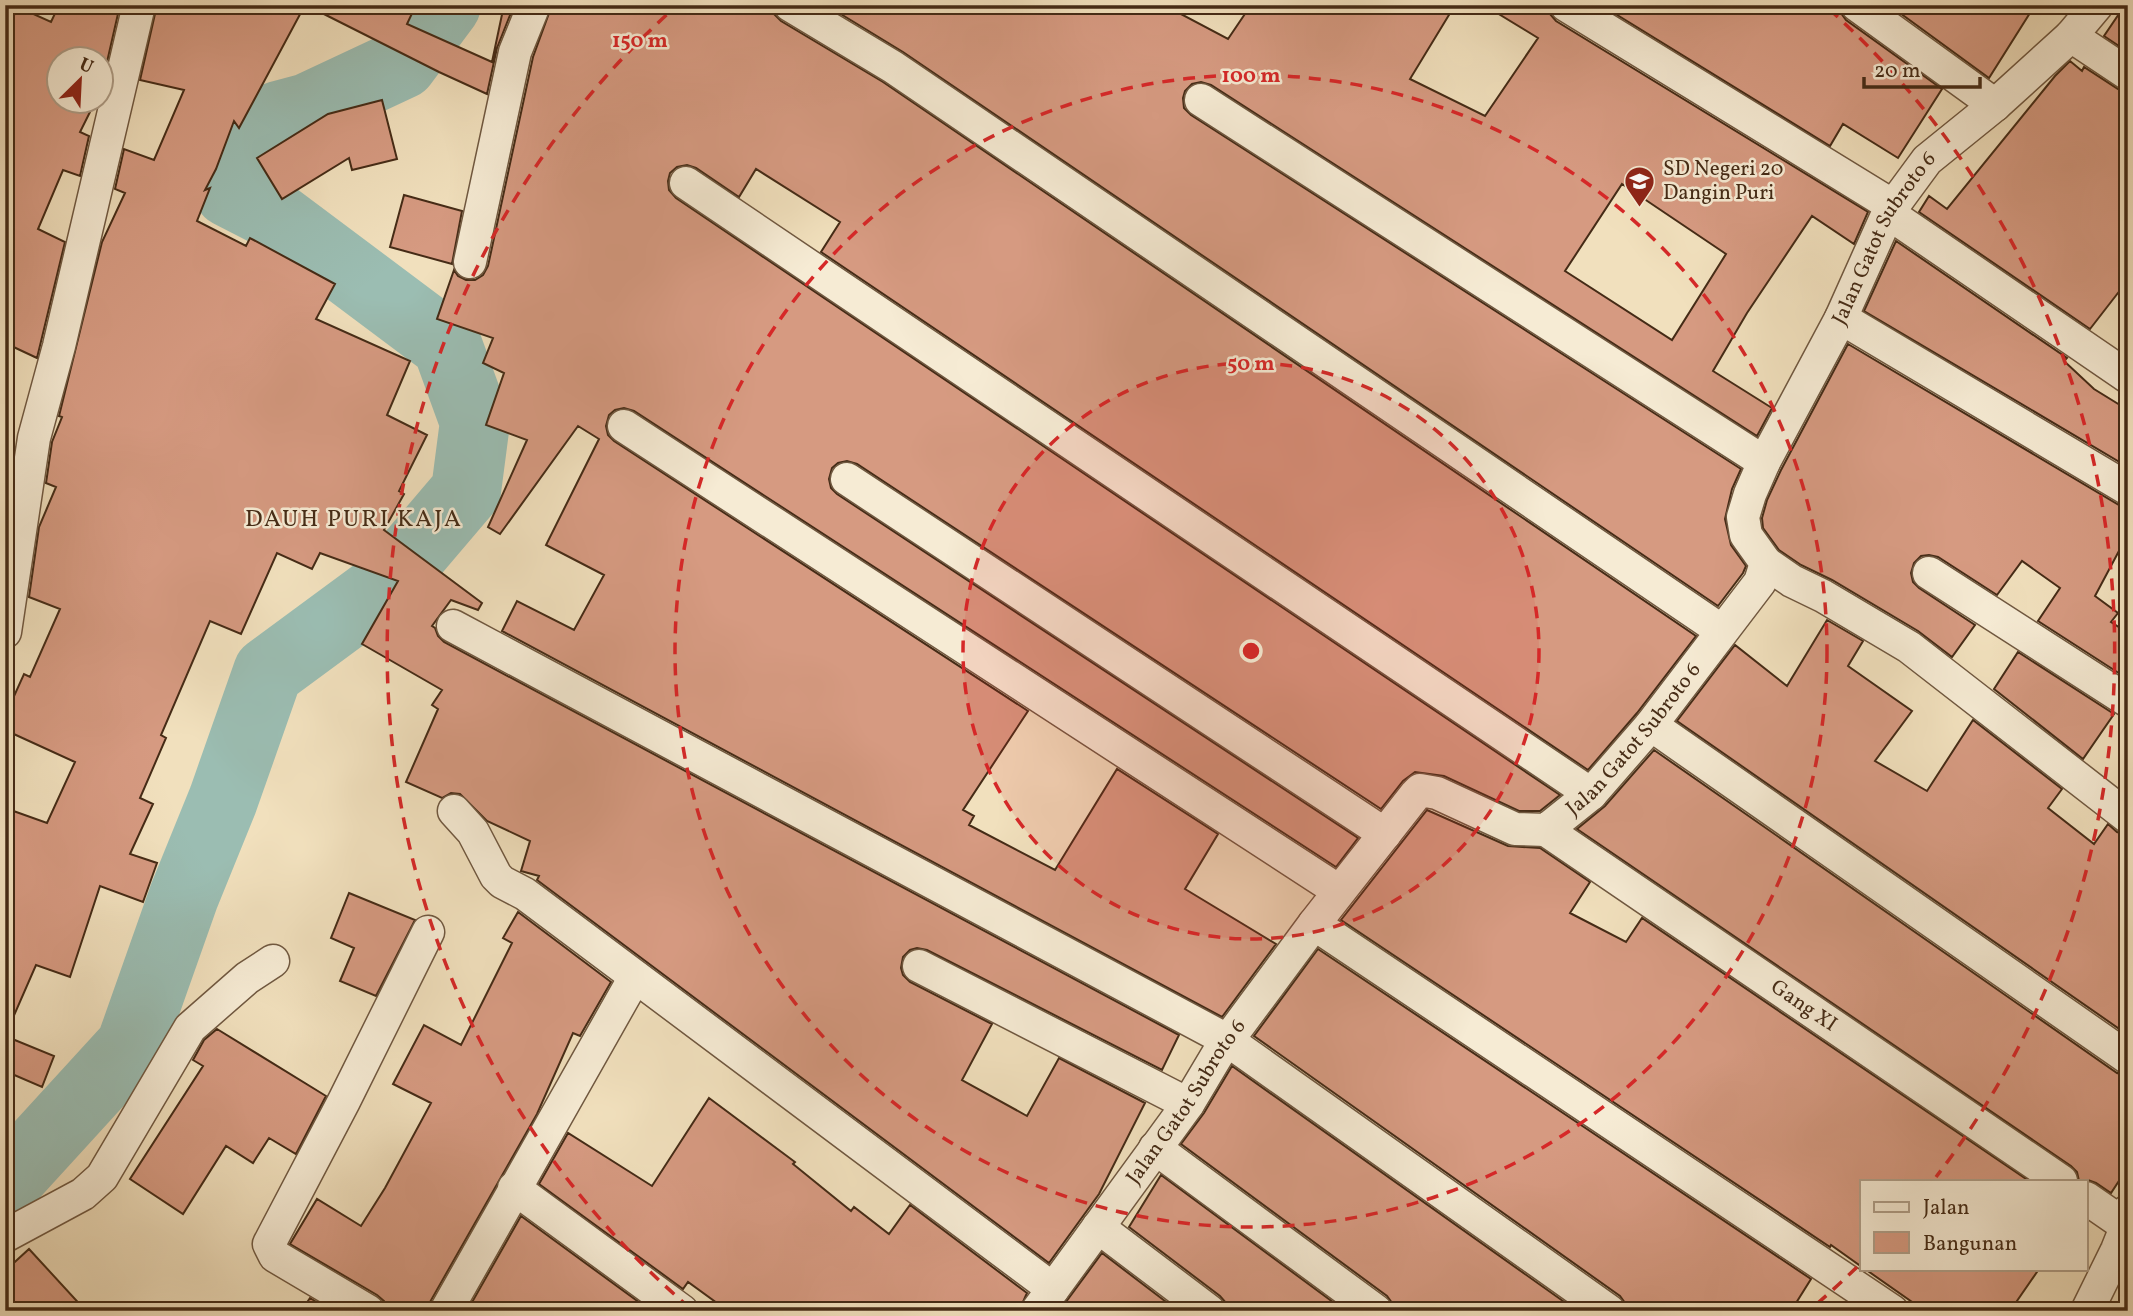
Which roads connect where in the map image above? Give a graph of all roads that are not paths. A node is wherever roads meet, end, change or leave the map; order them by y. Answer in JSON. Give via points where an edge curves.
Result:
{"nodes":[{"id":1,"x":139,"y":5,"type":"edge"},
{"id":2,"x":534,"y":5,"type":"edge"},
{"id":3,"x":790,"y":5,"type":"edge"},
{"id":4,"x":1566,"y":5,"type":"edge"},
{"id":5,"x":1857,"y":5,"type":"edge"},
{"id":6,"x":2093,"y":7,"type":"edge"},
{"id":7,"x":2071,"y":36,"type":"junction"},
{"id":8,"x":2128,"y":74,"type":"edge"},
{"id":9,"x":1200,"y":100,"type":"dead end"},
{"id":10,"x":1995,"y":105,"type":"junction"},
{"id":11,"x":686,"y":183,"type":"dead end"},
{"id":12,"x":1891,"y":209,"type":"junction"},
{"id":13,"x":470,"y":262,"type":"dead end"},
{"id":14,"x":1841,"y":318,"type":"junction"},
{"id":15,"x":2128,"y":377,"type":"edge"},
{"id":16,"x":624,"y":426,"type":"dead end"},
{"id":17,"x":1764,"y":462,"type":"junction"},
{"id":18,"x":847,"y":479,"type":"dead end"},
{"id":19,"x":2128,"y":489,"type":"edge"},
{"id":20,"x":1766,"y":563,"type":"junction"},
{"id":21,"x":1929,"y":572,"type":"dead end"},
{"id":22,"x":453,"y":626,"type":"dead end"},
{"id":23,"x":1722,"y":631,"type":"junction"},
{"id":24,"x":5,"y":632,"type":"edge"},
{"id":25,"x":2128,"y":701,"type":"edge"},
{"id":26,"x":1651,"y":725,"type":"junction"},
{"id":27,"x":1591,"y":794,"type":"junction"},
{"id":28,"x":454,"y":811,"type":"dead end"},
{"id":29,"x":2128,"y":817,"type":"edge"},
{"id":30,"x":1546,"y":830,"type":"junction"},
{"id":31,"x":1385,"y":834,"type":"junction"},
{"id":32,"x":1339,"y":891,"type":"junction"},
{"id":33,"x":1314,"y":924,"type":"junction"},
{"id":34,"x":428,"y":932,"type":"dead end"},
{"id":35,"x":273,"y":961,"type":"dead end"},
{"id":36,"x":919,"y":966,"type":"dead end"},
{"id":37,"x":635,"y":977,"type":"junction"},
{"id":38,"x":1227,"y":1040,"type":"junction"},
{"id":39,"x":2128,"y":1058,"type":"edge"},
{"id":40,"x":1188,"y":1104,"type":"junction"},
{"id":41,"x":1155,"y":1148,"type":"junction"},
{"id":42,"x":2060,"y":1180,"type":"edge"},
{"id":43,"x":514,"y":1188,"type":"junction"},
{"id":44,"x":2088,"y":1199,"type":"edge"},
{"id":45,"x":2127,"y":1221,"type":"edge"},
{"id":46,"x":1098,"y":1227,"type":"junction"},
{"id":47,"x":5,"y":1236,"type":"edge"},
{"id":48,"x":1045,"y":1300,"type":"edge"},
{"id":49,"x":368,"y":1311,"type":"edge"},
{"id":50,"x":446,"y":1311,"type":"edge"},
{"id":51,"x":682,"y":1311,"type":"edge"},
{"id":52,"x":1209,"y":1311,"type":"edge"},
{"id":53,"x":1376,"y":1311,"type":"edge"},
{"id":54,"x":1609,"y":1311,"type":"edge"},
{"id":55,"x":1892,"y":1311,"type":"edge"},
{"id":56,"x":2087,"y":1311,"type":"edge"}],
"edges":[{"from":1,"to":24,"type":"street","via":[[34,439]]},
{"from":2,"to":13,"type":"street","via":[[515,52]]},
{"from":3,"to":23,"type":"street","via":[[893,66]]},
{"from":4,"to":12,"type":"street"},
{"from":5,"to":10,"type":"street"},
{"from":6,"to":7,"type":"street","name":"Jalan Gatot Subroto 6"},
{"from":7,"to":8,"type":"street"},
{"from":7,"to":10,"type":"street","name":"Jalan Gatot Subroto 6"},
{"from":9,"to":17,"type":"street"},
{"from":10,"to":12,"type":"street","name":"Jalan Gatot Subroto 6","via":[[1927,160]]},
{"from":11,"to":27,"type":"street"},
{"from":12,"to":14,"type":"street","name":"Jalan Gatot Subroto 6"},
{"from":12,"to":15,"type":"street"},
{"from":14,"to":17,"type":"street","name":"Jalan Gatot Subroto 6"},
{"from":14,"to":19,"type":"street"},
{"from":16,"to":32,"type":"street"},
{"from":17,"to":20,"type":"street","name":"Jalan Gatot Subroto 6","via":[[1743,517],[1746,535]]},
{"from":18,"to":31,"type":"street"},
{"from":20,"to":23,"type":"street","name":"Jalan Gatot Subroto 6","via":[[1760,582]]},
{"from":20,"to":29,"type":"street","via":[[1909,647]]},
{"from":21,"to":25,"type":"street"},
{"from":22,"to":38,"type":"street"},
{"from":23,"to":26,"type":"street","name":"Jalan Gatot Subroto 6"},
{"from":26,"to":27,"type":"street","name":"Jalan Gatot Subroto 6"},
{"from":26,"to":39,"type":"street"},
{"from":27,"to":30,"type":"street","name":"Jalan Gatot Subroto 6"},
{"from":28,"to":37,"type":"street","via":[[473,832],[502,882],[525,894]]},
{"from":30,"to":31,"type":"street","name":"Jalan Gatot Subroto 6","via":[[1515,829],[1437,793],[1420,790]]},
{"from":30,"to":42,"type":"street","name":"Gang XI"},
{"from":31,"to":32,"type":"street","name":"Jalan Gatot Subroto 6"},
{"from":32,"to":33,"type":"street","name":"Jalan Gatot Subroto 6"},
{"from":33,"to":38,"type":"street","name":"Jalan Gatot Subroto 6"},
{"from":33,"to":55,"type":"street"},
{"from":34,"to":49,"type":"street","via":[[269,1244],[275,1256]]},
{"from":35,"to":47,"type":"street","via":[[190,1028],[102,1177],[83,1194]]},
{"from":36,"to":40,"type":"street"},
{"from":37,"to":43,"type":"street"},
{"from":37,"to":48,"type":"street"},
{"from":38,"to":40,"type":"street","name":"Jalan Gatot Subroto 6"},
{"from":38,"to":54,"type":"street"},
{"from":40,"to":41,"type":"street","name":"Jalan Gatot Subroto 6"},
{"from":41,"to":46,"type":"street","name":"Jalan Gatot Subroto 6"},
{"from":41,"to":53,"type":"street"},
{"from":43,"to":50,"type":"street"},
{"from":43,"to":51,"type":"street"},
{"from":44,"to":45,"type":"street"},
{"from":45,"to":56,"type":"street"},
{"from":46,"to":48,"type":"street","name":"Jalan Gatot Subroto 6"},
{"from":46,"to":52,"type":"street"}]}
